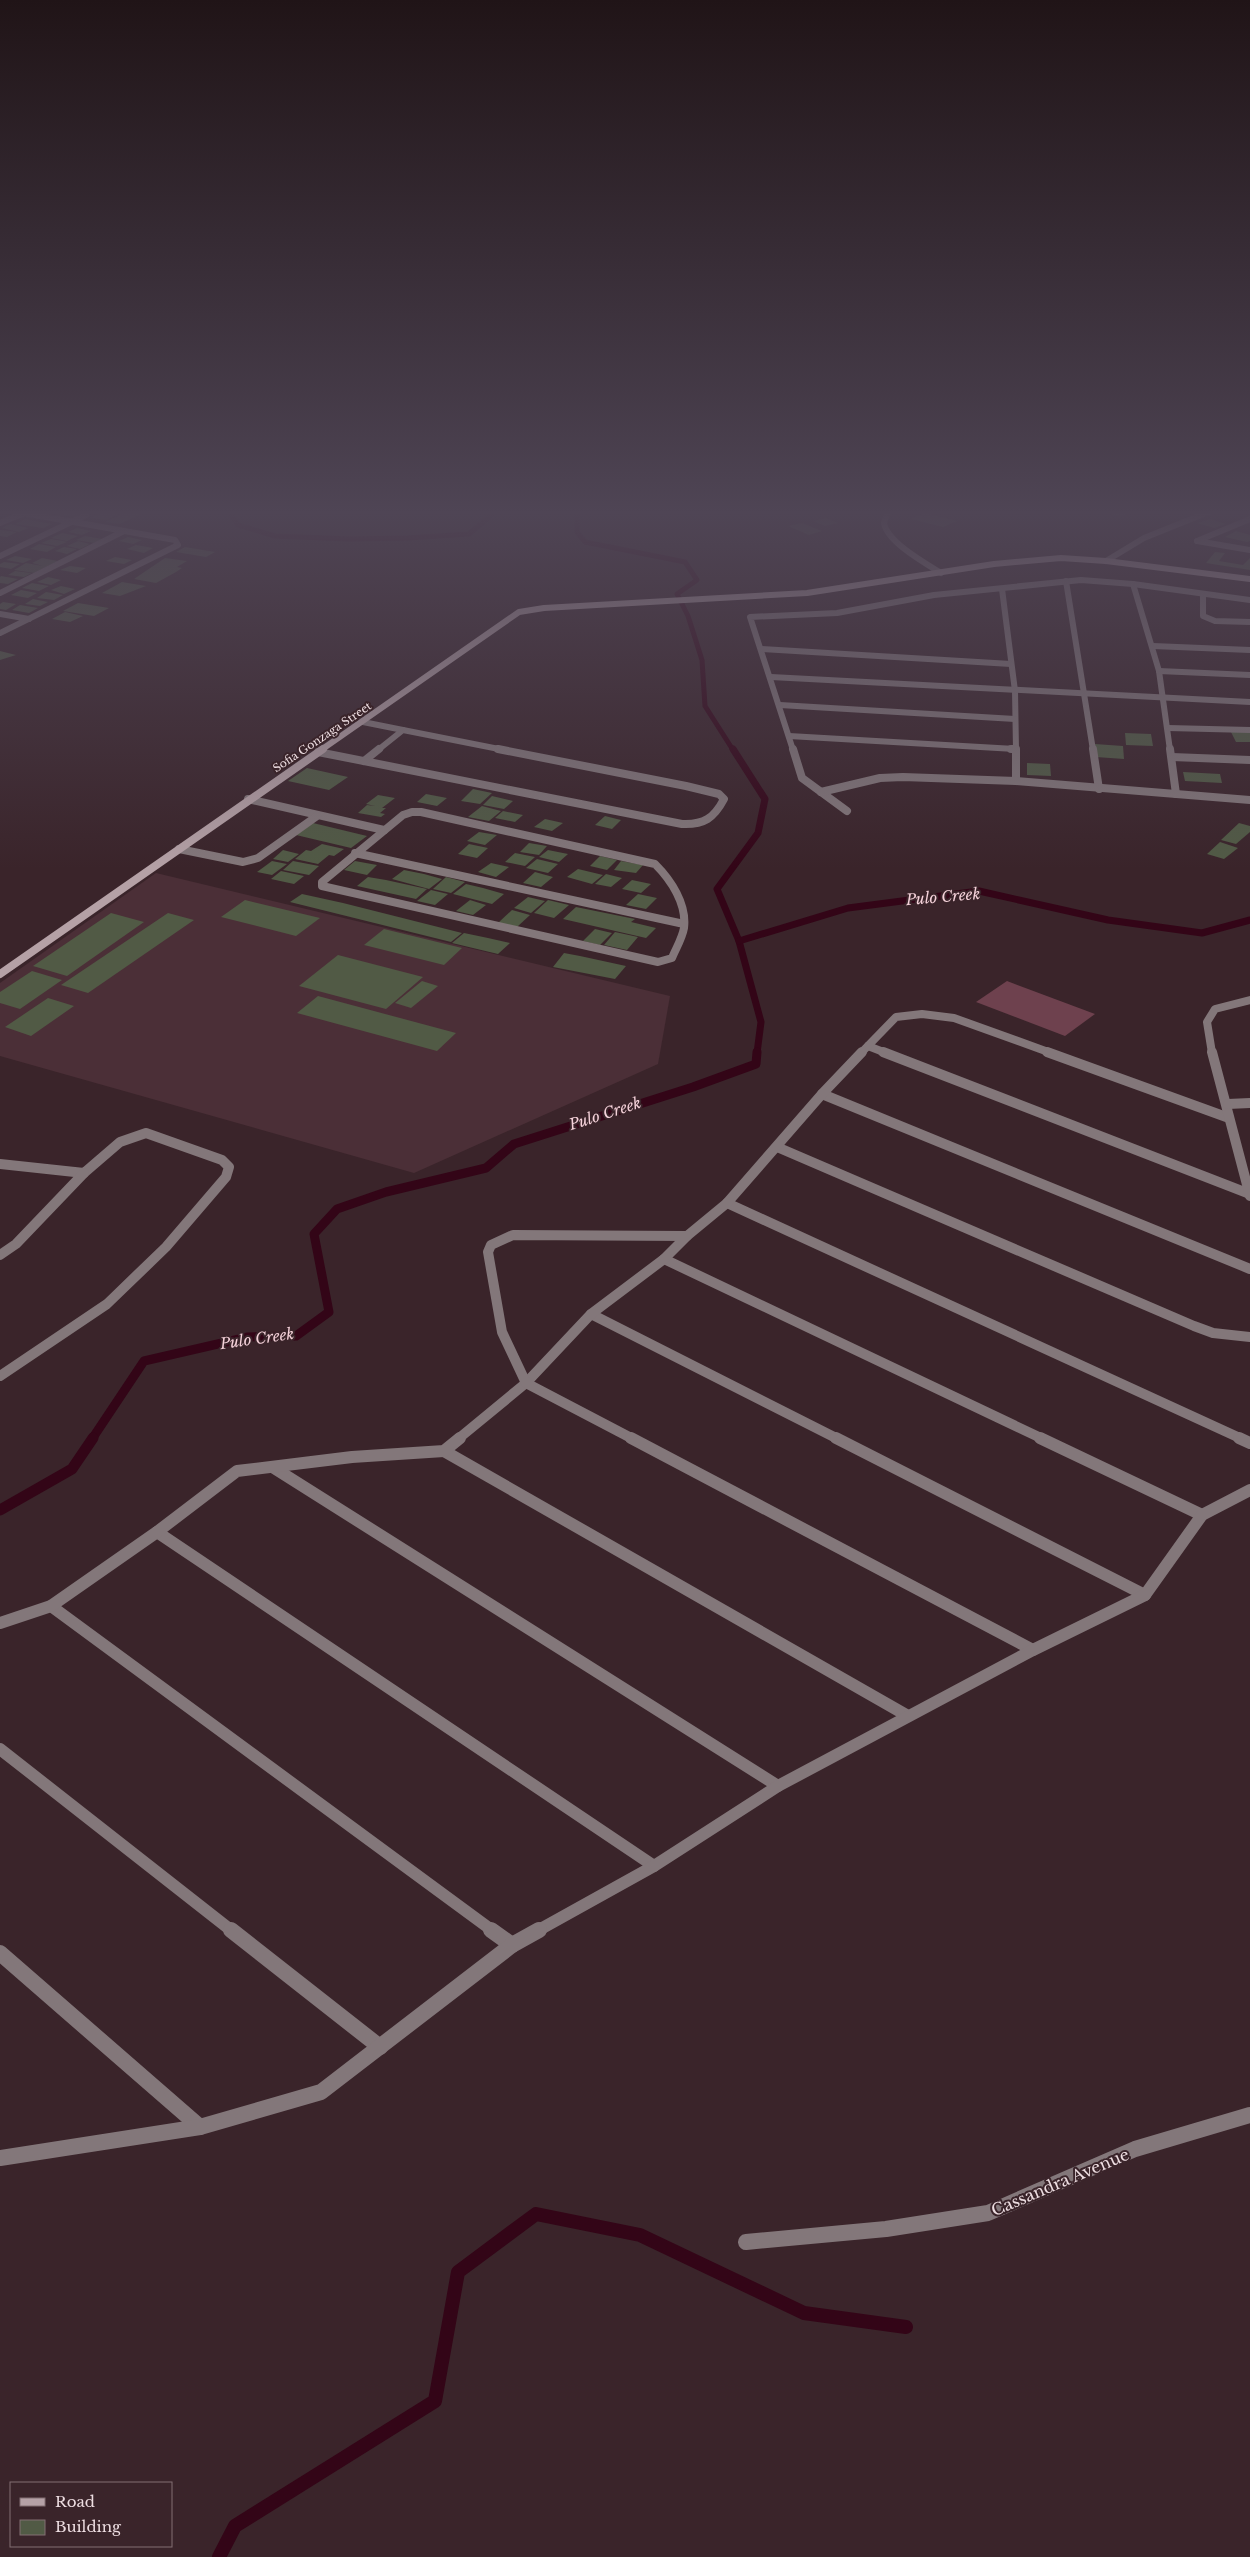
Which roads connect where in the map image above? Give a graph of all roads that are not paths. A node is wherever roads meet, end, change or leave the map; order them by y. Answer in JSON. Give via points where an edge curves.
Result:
{"nodes":[{"id":1,"x":493,"y":630,"type":"edge"},
{"id":2,"x":755,"y":630,"type":"edge"},
{"id":3,"x":1007,"y":630,"type":"edge"},
{"id":4,"x":1074,"y":630,"type":"edge"},
{"id":5,"x":1148,"y":630,"type":"edge"},
{"id":6,"x":1153,"y":646,"type":"junction"},
{"id":7,"x":761,"y":649,"type":"junction"},
{"id":8,"x":1250,"y":650,"type":"edge"},
{"id":9,"x":1011,"y":664,"type":"junction"},
{"id":10,"x":1159,"y":671,"type":"junction"},
{"id":11,"x":1250,"y":675,"type":"edge"},
{"id":12,"x":771,"y":677,"type":"junction"},
{"id":13,"x":1015,"y":691,"type":"junction"},
{"id":14,"x":1084,"y":695,"type":"junction"},
{"id":15,"x":1163,"y":699,"type":"junction"},
{"id":16,"x":1250,"y":702,"type":"edge"},
{"id":17,"x":780,"y":705,"type":"junction"},
{"id":18,"x":1015,"y":719,"type":"junction"},
{"id":19,"x":363,"y":722,"type":"junction"},
{"id":20,"x":1168,"y":728,"type":"junction"},
{"id":21,"x":403,"y":730,"type":"junction"},
{"id":22,"x":1250,"y":730,"type":"edge"},
{"id":23,"x":789,"y":736,"type":"junction"},
{"id":24,"x":1015,"y":749,"type":"junction"},
{"id":25,"x":318,"y":752,"type":"junction"},
{"id":26,"x":1172,"y":757,"type":"junction"},
{"id":27,"x":1250,"y":760,"type":"edge"},
{"id":28,"x":364,"y":761,"type":"junction"},
{"id":29,"x":1016,"y":781,"type":"junction"},
{"id":30,"x":1099,"y":789,"type":"junction"},
{"id":31,"x":821,"y":792,"type":"junction"},
{"id":32,"x":1176,"y":794,"type":"junction"},
{"id":33,"x":248,"y":799,"type":"junction"},
{"id":34,"x":1250,"y":800,"type":"edge"},
{"id":35,"x":847,"y":811,"type":"dead end"},
{"id":36,"x":317,"y":816,"type":"junction"},
{"id":37,"x":384,"y":830,"type":"junction"},
{"id":38,"x":179,"y":849,"type":"junction"},
{"id":39,"x":355,"y":853,"type":"junction"},
{"id":40,"x":684,"y":924,"type":"junction"},
{"id":41,"x":0,"y":974,"type":"edge"},
{"id":42,"x":1250,"y":1000,"type":"edge"},
{"id":43,"x":868,"y":1046,"type":"junction"},
{"id":44,"x":822,"y":1094,"type":"junction"},
{"id":45,"x":1250,"y":1103,"type":"edge"},
{"id":46,"x":1228,"y":1104,"type":"junction"},
{"id":47,"x":1229,"y":1118,"type":"junction"},
{"id":48,"x":778,"y":1147,"type":"junction"},
{"id":49,"x":0,"y":1164,"type":"edge"},
{"id":50,"x":84,"y":1173,"type":"junction"},
{"id":51,"x":1250,"y":1194,"type":"edge"},
{"id":52,"x":727,"y":1203,"type":"junction"},
{"id":53,"x":687,"y":1236,"type":"junction"},
{"id":54,"x":0,"y":1255,"type":"edge"},
{"id":55,"x":664,"y":1259,"type":"junction"},
{"id":56,"x":1250,"y":1269,"type":"edge"},
{"id":57,"x":591,"y":1314,"type":"junction"},
{"id":58,"x":1250,"y":1337,"type":"edge"},
{"id":59,"x":0,"y":1376,"type":"edge"},
{"id":60,"x":526,"y":1383,"type":"junction"},
{"id":61,"x":1250,"y":1443,"type":"edge"},
{"id":62,"x":444,"y":1452,"type":"junction"},
{"id":63,"x":274,"y":1468,"type":"junction"},
{"id":64,"x":1250,"y":1490,"type":"edge"},
{"id":65,"x":1202,"y":1515,"type":"junction"},
{"id":66,"x":157,"y":1532,"type":"junction"},
{"id":67,"x":1145,"y":1595,"type":"junction"},
{"id":68,"x":51,"y":1606,"type":"junction"},
{"id":69,"x":0,"y":1623,"type":"edge"},
{"id":70,"x":1033,"y":1650,"type":"junction"},
{"id":71,"x":908,"y":1716,"type":"junction"},
{"id":72,"x":0,"y":1749,"type":"edge"},
{"id":73,"x":778,"y":1786,"type":"junction"},
{"id":74,"x":654,"y":1866,"type":"junction"},
{"id":75,"x":512,"y":1945,"type":"junction"},
{"id":76,"x":0,"y":1953,"type":"edge"},
{"id":77,"x":380,"y":2047,"type":"junction"},
{"id":78,"x":1250,"y":2115,"type":"edge"},
{"id":79,"x":200,"y":2127,"type":"junction"},
{"id":80,"x":0,"y":2158,"type":"edge"},
{"id":81,"x":746,"y":2242,"type":"dead end"}],
"edges":[{"from":1,"to":19,"type":"street","name":"Sofia Gonzaga Street"},
{"from":2,"to":7,"type":"street"},
{"from":3,"to":9,"type":"street"},
{"from":4,"to":14,"type":"street"},
{"from":5,"to":6,"type":"street"},
{"from":6,"to":8,"type":"street"},
{"from":6,"to":10,"type":"street"},
{"from":7,"to":9,"type":"street"},
{"from":7,"to":12,"type":"street"},
{"from":9,"to":13,"type":"street"},
{"from":10,"to":11,"type":"street"},
{"from":10,"to":15,"type":"street"},
{"from":12,"to":13,"type":"street"},
{"from":12,"to":17,"type":"street"},
{"from":13,"to":14,"type":"street"},
{"from":13,"to":18,"type":"street"},
{"from":14,"to":15,"type":"street"},
{"from":14,"to":30,"type":"street"},
{"from":15,"to":16,"type":"street"},
{"from":15,"to":20,"type":"street"},
{"from":17,"to":18,"type":"street"},
{"from":17,"to":23,"type":"street"},
{"from":18,"to":24,"type":"street"},
{"from":19,"to":21,"type":"street"},
{"from":19,"to":25,"type":"street","name":"Sofia Gonzaga Street"},
{"from":20,"to":22,"type":"street"},
{"from":20,"to":26,"type":"street"},
{"from":21,"to":28,"type":"street"},
{"from":21,"to":28,"type":"street","via":[[686,786],[719,794],[724,799],[708,822],[688,824]]},
{"from":23,"to":24,"type":"street"},
{"from":23,"to":31,"type":"street","via":[[802,778]]},
{"from":24,"to":29,"type":"street"},
{"from":25,"to":28,"type":"street"},
{"from":25,"to":33,"type":"street","name":"Sofia Gonzaga Street"},
{"from":26,"to":27,"type":"street"},
{"from":26,"to":32,"type":"street"},
{"from":29,"to":30,"type":"street"},
{"from":29,"to":31,"type":"street","via":[[889,776]]},
{"from":30,"to":32,"type":"street"},
{"from":31,"to":35,"type":"street"},
{"from":32,"to":34,"type":"street"},
{"from":33,"to":36,"type":"street"},
{"from":33,"to":38,"type":"street","name":"Sofia Gonzaga Street"},
{"from":36,"to":37,"type":"street"},
{"from":36,"to":38,"type":"street","via":[[251,861]]},
{"from":37,"to":39,"type":"street"},
{"from":37,"to":40,"type":"street","via":[[403,815],[421,812],[655,864],[668,876],[677,892]]},
{"from":38,"to":41,"type":"street","name":"Sofia Gonzaga Street"},
{"from":39,"to":40,"type":"street"},
{"from":39,"to":40,"type":"street","via":[[322,882],[322,886],[658,962],[672,958]]},
{"from":42,"to":46,"type":"street","via":[[1215,1009],[1207,1022],[1211,1048]]},
{"from":43,"to":44,"type":"street"},
{"from":43,"to":47,"type":"street","via":[[896,1017],[922,1014],[954,1018]]},
{"from":43,"to":51,"type":"street"},
{"from":44,"to":48,"type":"street"},
{"from":44,"to":56,"type":"street"},
{"from":45,"to":46,"type":"street"},
{"from":46,"to":47,"type":"street"},
{"from":47,"to":51,"type":"street"},
{"from":48,"to":52,"type":"street"},
{"from":48,"to":58,"type":"street","via":[[1194,1326],[1213,1333]]},
{"from":49,"to":50,"type":"street"},
{"from":50,"to":54,"type":"street","via":[[16,1244]]},
{"from":50,"to":59,"type":"street","via":[[124,1137],[139,1133],[222,1160],[229,1167],[226,1177],[166,1247],[107,1304]]},
{"from":52,"to":53,"type":"street"},
{"from":52,"to":61,"type":"street"},
{"from":53,"to":55,"type":"street"},
{"from":53,"to":60,"type":"street","via":[[513,1235],[491,1245],[488,1252],[502,1332]]},
{"from":55,"to":57,"type":"street"},
{"from":55,"to":65,"type":"street"},
{"from":57,"to":60,"type":"street"},
{"from":57,"to":67,"type":"street"},
{"from":60,"to":62,"type":"street"},
{"from":60,"to":70,"type":"street"},
{"from":62,"to":63,"type":"street","via":[[352,1457]]},
{"from":62,"to":71,"type":"street"},
{"from":63,"to":66,"type":"street","via":[[237,1471]]},
{"from":63,"to":73,"type":"street"},
{"from":64,"to":65,"type":"street"},
{"from":65,"to":67,"type":"street"},
{"from":66,"to":68,"type":"street"},
{"from":66,"to":74,"type":"street"},
{"from":67,"to":70,"type":"street"},
{"from":68,"to":69,"type":"street"},
{"from":68,"to":75,"type":"street"},
{"from":70,"to":71,"type":"street"},
{"from":71,"to":73,"type":"street"},
{"from":72,"to":77,"type":"street"},
{"from":73,"to":74,"type":"street"},
{"from":74,"to":75,"type":"street"},
{"from":75,"to":77,"type":"street"},
{"from":76,"to":79,"type":"street"},
{"from":77,"to":79,"type":"street","via":[[321,2092]]},
{"from":78,"to":81,"type":"street","name":"Cassandra Avenue","via":[[1136,2149],[988,2213],[886,2229]]},
{"from":79,"to":80,"type":"street"}]}
